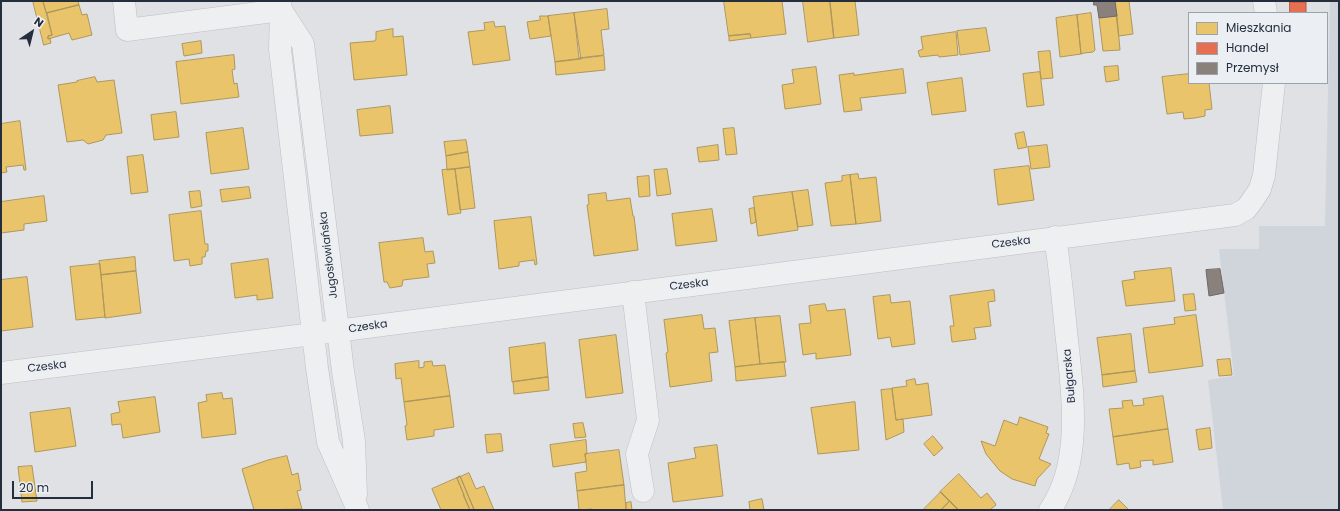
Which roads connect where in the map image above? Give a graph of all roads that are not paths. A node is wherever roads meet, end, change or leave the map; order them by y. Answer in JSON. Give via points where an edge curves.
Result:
{"nodes":[{"id":1,"x":124,"y":1,"type":"edge"},
{"id":2,"x":1264,"y":1,"type":"edge"},
{"id":3,"x":281,"y":5,"type":"edge"},
{"id":4,"x":1266,"y":12,"type":"edge"},
{"id":5,"x":1274,"y":84,"type":"edge"},
{"id":6,"x":319,"y":175,"type":"junction"},
{"id":7,"x":294,"y":178,"type":"junction"},
{"id":8,"x":1055,"y":237,"type":"junction"},
{"id":9,"x":633,"y":292,"type":"junction"},
{"id":10,"x":338,"y":331,"type":"junction"},
{"id":11,"x":313,"y":334,"type":"junction"},
{"id":12,"x":1,"y":373,"type":"edge"},
{"id":13,"x":643,"y":491,"type":"dead end"},
{"id":14,"x":358,"y":508,"type":"edge"},
{"id":15,"x":1050,"y":510,"type":"edge"}],
"edges":[{"from":1,"to":3,"type":"street","via":[[127,30]]},
{"from":2,"to":4,"type":"street"},
{"from":3,"to":6,"type":"street","name":"Jugosłowiańska","via":[[303,44]]},
{"from":3,"to":7,"type":"street","name":"Jugosłowiańska","via":[[280,50]]},
{"from":5,"to":8,"type":"street","name":"Czeska","via":[[1264,174],[1260,189],[1246,209],[1235,215]]},
{"from":6,"to":7,"type":"street"},
{"from":6,"to":10,"type":"street","name":"Jugosłowiańska"},
{"from":7,"to":11,"type":"street","name":"Jugosłowiańska"},
{"from":8,"to":9,"type":"street","name":"Czeska"},
{"from":8,"to":15,"type":"street","name":"Bułgarska","via":[[1073,396],[1071,451],[1058,498]]},
{"from":9,"to":10,"type":"street","name":"Czeska"},
{"from":9,"to":13,"type":"street","via":[[648,420],[637,454]]},
{"from":10,"to":11,"type":"street","name":"Czeska"},
{"from":10,"to":14,"type":"street","name":"Jugosłowiańska","via":[[354,441]]},
{"from":11,"to":12,"type":"street","name":"Czeska"},
{"from":11,"to":14,"type":"street","name":"Jugosłowiańska","via":[[328,442]]}]}
